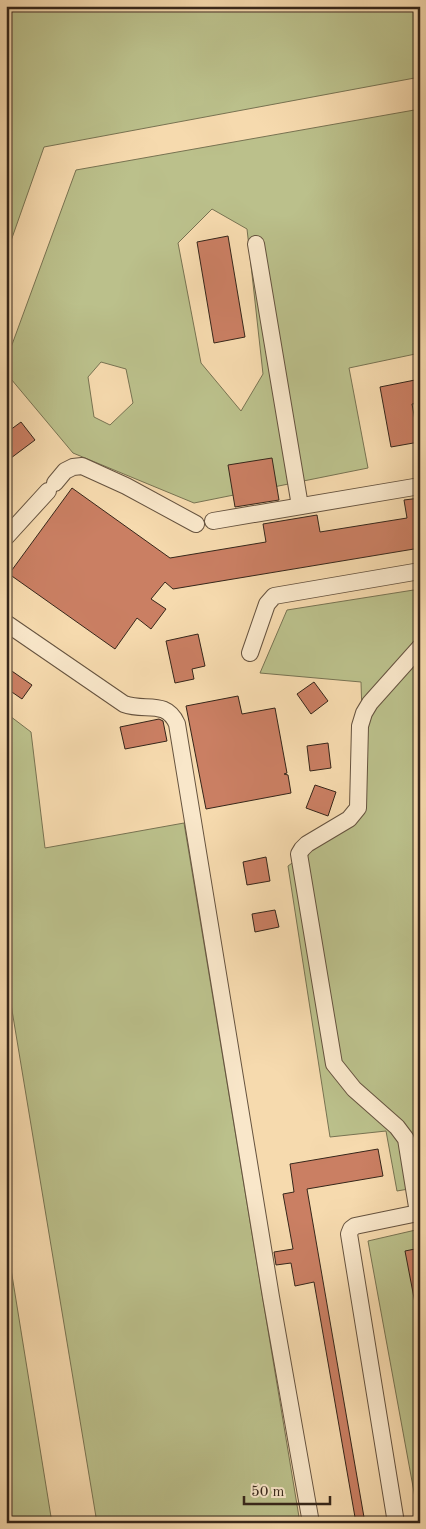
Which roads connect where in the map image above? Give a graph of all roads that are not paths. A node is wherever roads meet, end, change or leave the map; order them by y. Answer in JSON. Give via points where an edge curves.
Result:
{"nodes":[{"id":1,"x":256,"y":244,"type":"dead end"},
{"id":2,"x":420,"y":486,"type":"edge"},
{"id":3,"x":300,"y":506,"type":"junction"},
{"id":4,"x":213,"y":521,"type":"dead end"},
{"id":5,"x":196,"y":524,"type":"dead end"},
{"id":6,"x":6,"y":537,"type":"edge"},
{"id":7,"x":420,"y":571,"type":"edge"},
{"id":8,"x":6,"y":623,"type":"edge"},
{"id":9,"x":420,"y":646,"type":"edge"},
{"id":10,"x":250,"y":653,"type":"dead end"},
{"id":11,"x":419,"y":1212,"type":"edge"},
{"id":12,"x":311,"y":1523,"type":"edge"},
{"id":13,"x":396,"y":1523,"type":"edge"}],
"edges":[{"from":1,"to":3,"type":"lane"},
{"from":2,"to":3,"type":"lane"},
{"from":3,"to":4,"type":"lane"},
{"from":5,"to":6,"type":"lane","via":[[82,466],[65,472]]},
{"from":7,"to":10,"type":"lane","via":[[274,596],[267,604]]},
{"from":8,"to":12,"type":"lane","via":[[124,704],[166,710],[177,724]]},
{"from":9,"to":11,"type":"lane","via":[[364,713],[360,726],[358,808],[355,814],[307,844],[299,854],[334,1064],[354,1089],[406,1139]]},
{"from":11,"to":13,"type":"lane","via":[[355,1226],[349,1234]]}]}
